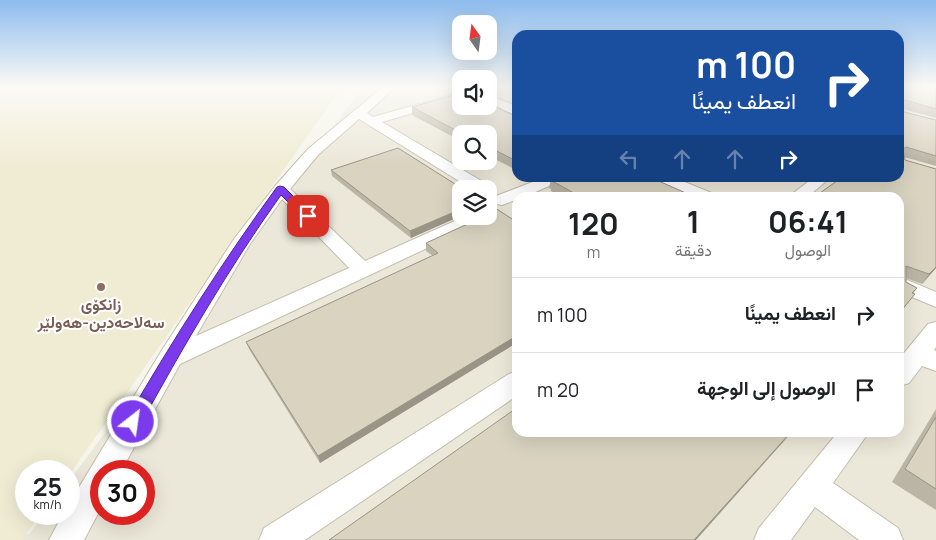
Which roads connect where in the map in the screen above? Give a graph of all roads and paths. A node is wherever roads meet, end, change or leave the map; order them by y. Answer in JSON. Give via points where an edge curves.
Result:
{"nodes":[{"id":1,"x":368,"y":112,"type":"edge"},
{"id":2,"x":386,"y":112,"type":"edge"},
{"id":3,"x":364,"y":117,"type":"junction"},
{"id":4,"x":469,"y":180,"type":"edge"},
{"id":5,"x":546,"y":182,"type":"edge"},
{"id":6,"x":676,"y":182,"type":"edge"},
{"id":7,"x":817,"y":182,"type":"edge"},
{"id":8,"x":280,"y":189,"type":"junction"},
{"id":9,"x":524,"y":192,"type":"edge"},
{"id":10,"x":696,"y":192,"type":"edge"},
{"id":11,"x":803,"y":192,"type":"edge"},
{"id":12,"x":460,"y":225,"type":"edge"},
{"id":13,"x":363,"y":270,"type":"junction"},
{"id":14,"x":904,"y":286,"type":"edge"},
{"id":15,"x":936,"y":300,"type":"edge"},
{"id":16,"x":936,"y":330,"type":"edge"},
{"id":17,"x":171,"y":357,"type":"junction"},
{"id":18,"x":927,"y":358,"type":"edge"},
{"id":19,"x":904,"y":373,"type":"edge"},
{"id":20,"x":512,"y":385,"type":"edge"},
{"id":21,"x":851,"y":437,"type":"edge"},
{"id":22,"x":111,"y":460,"type":"edge"},
{"id":23,"x":813,"y":487,"type":"junction"},
{"id":24,"x":90,"y":497,"type":"edge"},
{"id":25,"x":66,"y":540,"type":"edge"},
{"id":26,"x":276,"y":540,"type":"edge"},
{"id":27,"x":771,"y":540,"type":"edge"},
{"id":28,"x":886,"y":540,"type":"edge"}],
"edges":[{"from":1,"to":3,"type":"street"},
{"from":2,"to":3,"type":"street"},
{"from":3,"to":4,"type":"street"},
{"from":3,"to":8,"type":"street","via":[[313,152]]},
{"from":5,"to":9,"type":"street"},
{"from":6,"to":10,"type":"street"},
{"from":7,"to":11,"type":"street"},
{"from":8,"to":13,"type":"street"},
{"from":8,"to":17,"type":"street","via":[[241,243]]},
{"from":12,"to":13,"type":"street"},
{"from":13,"to":17,"type":"street"},
{"from":14,"to":15,"type":"street"},
{"from":16,"to":18,"type":"street"},
{"from":17,"to":22,"type":"street"},
{"from":18,"to":19,"type":"street"},
{"from":20,"to":26,"type":"street"},
{"from":21,"to":23,"type":"street"},
{"from":23,"to":27,"type":"street"},
{"from":23,"to":28,"type":"street"},
{"from":24,"to":25,"type":"street"}]}
